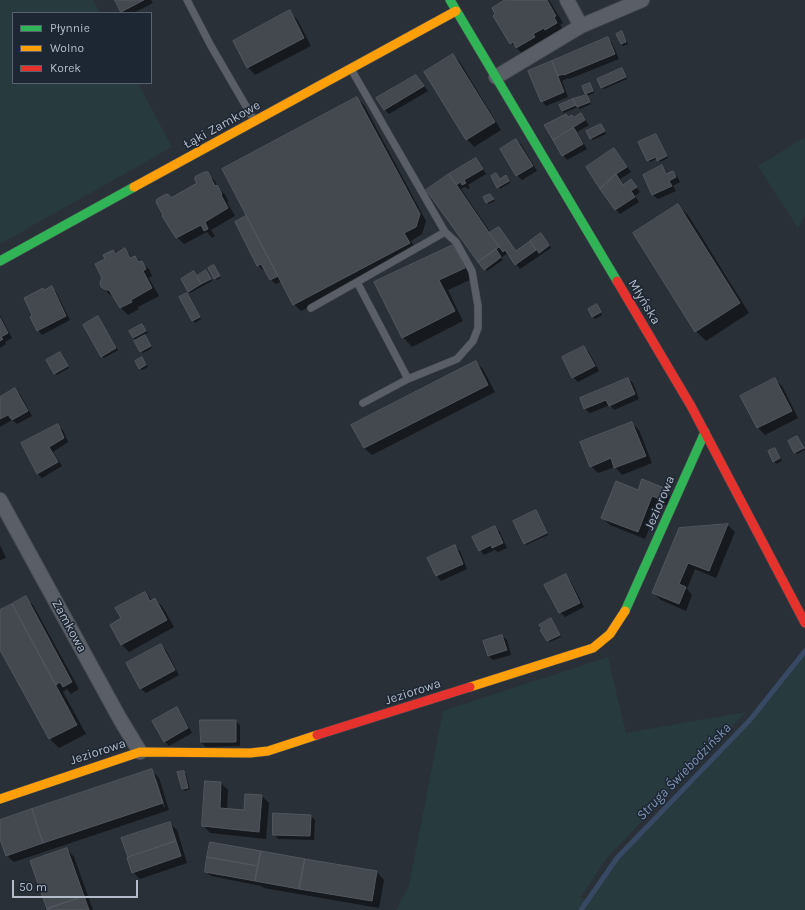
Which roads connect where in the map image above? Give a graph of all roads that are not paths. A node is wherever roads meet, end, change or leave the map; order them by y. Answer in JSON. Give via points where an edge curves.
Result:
{"nodes":[{"id":1,"x":187,"y":0,"type":"edge"},
{"id":2,"x":450,"y":0,"type":"edge"},
{"id":3,"x":567,"y":0,"type":"edge"},
{"id":4,"x":642,"y":0,"type":"edge"},
{"id":5,"x":456,"y":12,"type":"junction"},
{"id":6,"x":581,"y":26,"type":"junction"},
{"id":7,"x":351,"y":69,"type":"junction"},
{"id":8,"x":496,"y":77,"type":"junction"},
{"id":9,"x":255,"y":122,"type":"junction"},
{"id":10,"x":445,"y":232,"type":"junction"},
{"id":11,"x":0,"y":261,"type":"edge"},
{"id":12,"x":357,"y":282,"type":"junction"},
{"id":13,"x":311,"y":308,"type":"dead end"},
{"id":14,"x":408,"y":379,"type":"junction"},
{"id":15,"x":363,"y":403,"type":"dead end"},
{"id":16,"x":705,"y":432,"type":"junction"},
{"id":17,"x":0,"y":500,"type":"edge"},
{"id":18,"x":805,"y":623,"type":"edge"},
{"id":19,"x":140,"y":752,"type":"junction"},
{"id":20,"x":0,"y":799,"type":"edge"}],
"edges":[{"from":1,"to":9,"type":"lane"},
{"from":2,"to":5,"type":"street","name":"Młyńska"},
{"from":3,"to":6,"type":"street"},
{"from":4,"to":6,"type":"street"},
{"from":5,"to":7,"type":"street","name":"Łąki Zamkowe"},
{"from":5,"to":8,"type":"street","name":"Młyńska"},
{"from":6,"to":8,"type":"street"},
{"from":7,"to":9,"type":"street","name":"Łąki Zamkowe"},
{"from":7,"to":10,"type":"lane"},
{"from":8,"to":16,"type":"street","name":"Młyńska"},
{"from":9,"to":11,"type":"street","name":"Łąki Zamkowe"},
{"from":10,"to":12,"type":"lane"},
{"from":10,"to":14,"type":"lane","via":[[456,242],[472,271],[478,306],[478,328],[473,341],[457,359]]},
{"from":12,"to":13,"type":"lane"},
{"from":12,"to":14,"type":"lane"},
{"from":14,"to":15,"type":"lane"},
{"from":16,"to":18,"type":"street","name":"Młyńska"},
{"from":16,"to":19,"type":"street","name":"Jeziorowa","via":[[629,604],[616,629],[593,648],[268,751]]},
{"from":17,"to":19,"type":"street","name":"Zamkowa"},
{"from":19,"to":20,"type":"street","name":"Jeziorowa"}]}
